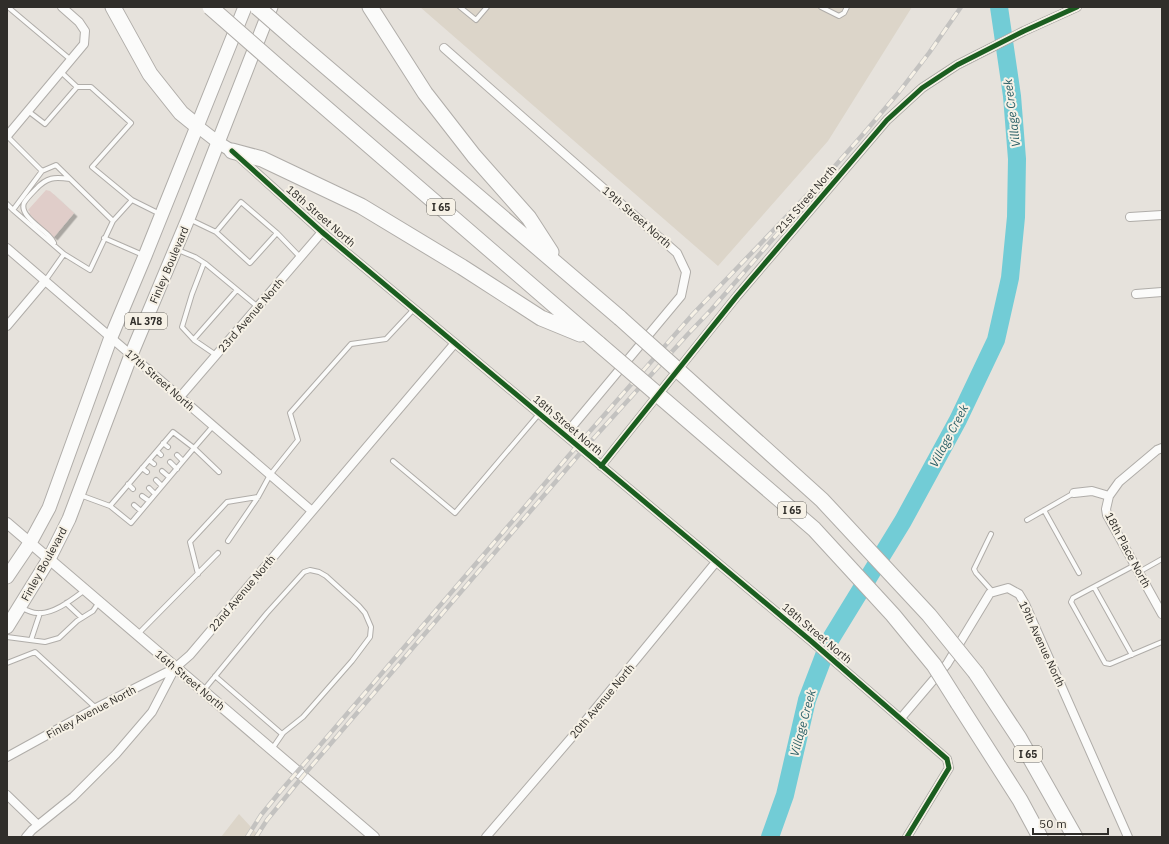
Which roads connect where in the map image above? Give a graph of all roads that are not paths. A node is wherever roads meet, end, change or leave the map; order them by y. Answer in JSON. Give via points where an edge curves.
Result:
{"nodes":[{"id":1,"x":7,"y":7,"type":"edge"},
{"id":2,"x":62,"y":7,"type":"edge"},
{"id":3,"x":113,"y":7,"type":"edge"},
{"id":4,"x":210,"y":7,"type":"edge"},
{"id":5,"x":245,"y":7,"type":"edge"},
{"id":6,"x":257,"y":7,"type":"edge"},
{"id":7,"x":271,"y":7,"type":"edge"},
{"id":8,"x":370,"y":7,"type":"edge"},
{"id":9,"x":460,"y":7,"type":"edge"},
{"id":10,"x":486,"y":7,"type":"edge"},
{"id":11,"x":821,"y":7,"type":"edge"},
{"id":12,"x":847,"y":7,"type":"edge"},
{"id":13,"x":1077,"y":7,"type":"edge"},
{"id":14,"x":444,"y":48,"type":"dead end"},
{"id":15,"x":71,"y":61,"type":"junction"},
{"id":16,"x":61,"y":72,"type":"junction"},
{"id":17,"x":77,"y":87,"type":"junction"},
{"id":18,"x":28,"y":111,"type":"junction"},
{"id":19,"x":197,"y":126,"type":"junction"},
{"id":20,"x":7,"y":136,"type":"edge"},
{"id":21,"x":219,"y":143,"type":"junction"},
{"id":22,"x":232,"y":151,"type":"junction"},
{"id":23,"x":42,"y":171,"type":"junction"},
{"id":24,"x":70,"y":179,"type":"junction"},
{"id":25,"x":132,"y":200,"type":"junction"},
{"id":26,"x":7,"y":204,"type":"edge"},
{"id":27,"x":13,"y":210,"type":"junction"},
{"id":28,"x":162,"y":215,"type":"junction"},
{"id":29,"x":1162,"y":215,"type":"edge"},
{"id":30,"x":1130,"y":217,"type":"dead end"},
{"id":31,"x":188,"y":219,"type":"junction"},
{"id":32,"x":113,"y":221,"type":"junction"},
{"id":33,"x":216,"y":232,"type":"junction"},
{"id":34,"x":322,"y":232,"type":"junction"},
{"id":35,"x":277,"y":233,"type":"junction"},
{"id":36,"x":104,"y":238,"type":"junction"},
{"id":37,"x":7,"y":248,"type":"edge"},
{"id":38,"x":56,"y":248,"type":"junction"},
{"id":39,"x":176,"y":249,"type":"junction"},
{"id":40,"x":64,"y":254,"type":"junction"},
{"id":41,"x":145,"y":256,"type":"junction"},
{"id":42,"x":300,"y":257,"type":"junction"},
{"id":43,"x":204,"y":263,"type":"junction"},
{"id":44,"x":559,"y":265,"type":"junction"},
{"id":45,"x":45,"y":281,"type":"junction"},
{"id":46,"x":237,"y":290,"type":"junction"},
{"id":47,"x":1162,"y":292,"type":"edge"},
{"id":48,"x":1136,"y":294,"type":"dead end"},
{"id":49,"x":258,"y":307,"type":"junction"},
{"id":50,"x":414,"y":309,"type":"junction"},
{"id":51,"x":7,"y":326,"type":"edge"},
{"id":52,"x":111,"y":337,"type":"junction"},
{"id":53,"x":194,"y":339,"type":"junction"},
{"id":54,"x":595,"y":341,"type":"junction"},
{"id":55,"x":455,"y":343,"type":"junction"},
{"id":56,"x":131,"y":355,"type":"junction"},
{"id":57,"x":216,"y":355,"type":"junction"},
{"id":58,"x":180,"y":397,"type":"junction"},
{"id":59,"x":539,"y":414,"type":"junction"},
{"id":60,"x":213,"y":426,"type":"junction"},
{"id":61,"x":564,"y":435,"type":"junction"},
{"id":62,"x":163,"y":443,"type":"junction"},
{"id":63,"x":168,"y":447,"type":"dead end"},
{"id":64,"x":194,"y":448,"type":"junction"},
{"id":65,"x":1162,"y":448,"type":"edge"},
{"id":66,"x":156,"y":451,"type":"junction"},
{"id":67,"x":176,"y":454,"type":"dead end"},
{"id":68,"x":161,"y":455,"type":"dead end"},
{"id":69,"x":149,"y":460,"type":"junction"},
{"id":70,"x":184,"y":461,"type":"junction"},
{"id":71,"x":393,"y":461,"type":"dead end"},
{"id":72,"x":170,"y":462,"type":"dead end"},
{"id":73,"x":154,"y":464,"type":"dead end"},
{"id":74,"x":602,"y":466,"type":"junction"},
{"id":75,"x":142,"y":468,"type":"junction"},
{"id":76,"x":177,"y":469,"type":"junction"},
{"id":77,"x":162,"y":471,"type":"dead end"},
{"id":78,"x":147,"y":472,"type":"dead end"},
{"id":79,"x":219,"y":472,"type":"dead end"},
{"id":80,"x":270,"y":475,"type":"junction"},
{"id":81,"x":135,"y":477,"type":"junction"},
{"id":82,"x":169,"y":477,"type":"junction"},
{"id":83,"x":139,"y":480,"type":"dead end"},
{"id":84,"x":156,"y":480,"type":"dead end"},
{"id":85,"x":128,"y":484,"type":"junction"},
{"id":86,"x":162,"y":486,"type":"junction"},
{"id":87,"x":149,"y":488,"type":"dead end"},
{"id":88,"x":133,"y":489,"type":"dead end"},
{"id":89,"x":1074,"y":493,"type":"joint"},
{"id":90,"x":121,"y":494,"type":"junction"},
{"id":91,"x":155,"y":494,"type":"junction"},
{"id":92,"x":78,"y":495,"type":"junction"},
{"id":93,"x":142,"y":496,"type":"dead end"},
{"id":94,"x":1109,"y":496,"type":"junction"},
{"id":95,"x":125,"y":497,"type":"dead end"},
{"id":96,"x":258,"y":497,"type":"junction"},
{"id":97,"x":149,"y":501,"type":"junction"},
{"id":98,"x":110,"y":506,"type":"junction"},
{"id":99,"x":134,"y":506,"type":"dead end"},
{"id":100,"x":1044,"y":510,"type":"junction"},
{"id":101,"x":141,"y":511,"type":"junction"},
{"id":102,"x":312,"y":512,"type":"junction"},
{"id":103,"x":1027,"y":520,"type":"dead end"},
{"id":104,"x":7,"y":523,"type":"edge"},
{"id":105,"x":991,"y":534,"type":"dead end"},
{"id":106,"x":228,"y":541,"type":"dead end"},
{"id":107,"x":30,"y":543,"type":"junction"},
{"id":108,"x":218,"y":553,"type":"dead end"},
{"id":109,"x":1162,"y":558,"type":"edge"},
{"id":110,"x":49,"y":559,"type":"junction"},
{"id":111,"x":716,"y":562,"type":"junction"},
{"id":112,"x":1137,"y":568,"type":"junction"},
{"id":113,"x":1079,"y":573,"type":"dead end"},
{"id":114,"x":198,"y":574,"type":"junction"},
{"id":115,"x":7,"y":577,"type":"edge"},
{"id":116,"x":1094,"y":587,"type":"junction"},
{"id":117,"x":85,"y":590,"type":"junction"},
{"id":118,"x":993,"y":592,"type":"junction"},
{"id":119,"x":99,"y":602,"type":"junction"},
{"id":120,"x":66,"y":603,"type":"junction"},
{"id":121,"x":20,"y":607,"type":"junction"},
{"id":122,"x":40,"y":613,"type":"junction"},
{"id":123,"x":1162,"y":614,"type":"edge"},
{"id":124,"x":82,"y":618,"type":"junction"},
{"id":125,"x":7,"y":627,"type":"edge"},
{"id":126,"x":137,"y":635,"type":"junction"},
{"id":127,"x":7,"y":637,"type":"edge"},
{"id":128,"x":31,"y":640,"type":"junction"},
{"id":129,"x":1162,"y":642,"type":"edge"},
{"id":130,"x":1132,"y":655,"type":"junction"},
{"id":131,"x":7,"y":663,"type":"edge"},
{"id":132,"x":175,"y":668,"type":"junction"},
{"id":133,"x":215,"y":676,"type":"junction"},
{"id":134,"x":203,"y":691,"type":"junction"},
{"id":135,"x":96,"y":708,"type":"junction"},
{"id":136,"x":900,"y":718,"type":"junction"},
{"id":137,"x":282,"y":734,"type":"junction"},
{"id":138,"x":271,"y":749,"type":"junction"},
{"id":139,"x":7,"y":757,"type":"edge"},
{"id":140,"x":7,"y":795,"type":"edge"},
{"id":141,"x":38,"y":825,"type":"junction"},
{"id":142,"x":26,"y":837,"type":"edge"},
{"id":143,"x":374,"y":837,"type":"edge"},
{"id":144,"x":486,"y":837,"type":"edge"},
{"id":145,"x":907,"y":837,"type":"edge"},
{"id":146,"x":1040,"y":837,"type":"edge"},
{"id":147,"x":1075,"y":837,"type":"edge"},
{"id":148,"x":1128,"y":837,"type":"edge"}],
"edges":[{"from":1,"to":15,"type":"lane"},
{"from":2,"to":15,"type":"street","via":[[85,31],[84,44]]},
{"from":3,"to":19,"type":"highway","via":[[150,74],[181,112]]},
{"from":4,"to":54,"type":"highway","number":"I 65","bridge":true},
{"from":5,"to":19,"type":"main road","name":"Finley Boulevard","number":"AL 378"},
{"from":6,"to":44,"type":"highway","number":"I 65","bridge":true},
{"from":7,"to":21,"type":"main road","name":"Finley Boulevard","number":"AL 378"},
{"from":8,"to":44,"type":"highway","via":[[426,93],[474,156],[529,218]]},
{"from":9,"to":10,"type":"lane","via":[[476,20]]},
{"from":11,"to":12,"type":"lane","via":[[839,16]]},
{"from":13,"to":74,"type":"street","name":"21st Street North","via":[[957,65],[922,88],[887,120],[737,296]]},
{"from":14,"to":61,"type":"street","name":"19th Street North","via":[[677,253],[686,272],[681,296]]},
{"from":15,"to":16,"type":"street"},
{"from":16,"to":17,"type":"lane"},
{"from":16,"to":18,"type":"street"},
{"from":17,"to":18,"type":"lane","via":[[45,124]]},
{"from":17,"to":25,"type":"lane","via":[[91,87],[131,123],[92,167]]},
{"from":18,"to":20,"type":"street"},
{"from":19,"to":21,"type":"main road","name":"18th Street North"},
{"from":19,"to":28,"type":"main road","name":"Finley Boulevard","number":"AL 378"},
{"from":20,"to":23,"type":"lane"},
{"from":21,"to":22,"type":"main road","name":"18th Street North"},
{"from":21,"to":31,"type":"main road","name":"Finley Boulevard","number":"AL 378"},
{"from":22,"to":34,"type":"street","name":"18th Street North"},
{"from":22,"to":54,"type":"highway","via":[[262,159],[361,206],[541,318]]},
{"from":23,"to":24,"type":"lane","via":[[56,165]]},
{"from":23,"to":27,"type":"lane"},
{"from":24,"to":32,"type":"lane"},
{"from":24,"to":38,"type":"lane","via":[[57,177],[46,180],[23,205],[27,217],[50,236]]},
{"from":25,"to":28,"type":"lane"},
{"from":25,"to":32,"type":"lane"},
{"from":26,"to":27,"type":"lane"},
{"from":27,"to":38,"type":"lane"},
{"from":28,"to":41,"type":"main road","name":"Finley Boulevard","number":"AL 378"},
{"from":29,"to":30,"type":"street"},
{"from":31,"to":33,"type":"lane"},
{"from":31,"to":39,"type":"main road","name":"Finley Boulevard","number":"AL 378"},
{"from":32,"to":36,"type":"lane"},
{"from":33,"to":35,"type":"lane","via":[[250,263]]},
{"from":33,"to":35,"type":"lane","via":[[241,202]]},
{"from":34,"to":42,"type":"street","name":"23rd Avenue North"},
{"from":34,"to":50,"type":"street","name":"18th Street North"},
{"from":35,"to":42,"type":"lane"},
{"from":36,"to":40,"type":"lane","via":[[90,270]]},
{"from":36,"to":41,"type":"lane"},
{"from":37,"to":45,"type":"street","name":"17th Street North"},
{"from":38,"to":40,"type":"lane"},
{"from":39,"to":43,"type":"lane"},
{"from":39,"to":56,"type":"main road","name":"Finley Boulevard","number":"AL 378"},
{"from":40,"to":45,"type":"lane"},
{"from":41,"to":52,"type":"main road","name":"Finley Boulevard","number":"AL 378"},
{"from":42,"to":49,"type":"street","name":"23rd Avenue North"},
{"from":43,"to":46,"type":"lane"},
{"from":43,"to":53,"type":"lane","via":[[182,327]]},
{"from":44,"to":147,"type":"highway","number":"I 65","bridge":true,"via":[[822,500],[929,615],[976,673],[1019,738]]},
{"from":45,"to":51,"type":"street"},
{"from":45,"to":52,"type":"street","name":"17th Street North"},
{"from":46,"to":49,"type":"lane"},
{"from":46,"to":53,"type":"lane"},
{"from":47,"to":48,"type":"street"},
{"from":49,"to":57,"type":"street","name":"23rd Avenue North"},
{"from":50,"to":55,"type":"street","name":"18th Street North"},
{"from":50,"to":80,"type":"lane","via":[[386,339],[351,344],[290,414],[298,440]]},
{"from":52,"to":56,"type":"street","name":"17th Street North"},
{"from":52,"to":107,"type":"main road","name":"Finley Boulevard","number":"AL 378","via":[[49,508]]},
{"from":53,"to":57,"type":"lane"},
{"from":54,"to":146,"type":"highway","number":"I 65","bridge":true,"via":[[814,529],[934,665],[1020,800]]},
{"from":55,"to":59,"type":"street","name":"18th Street North"},
{"from":55,"to":102,"type":"street","name":"22nd Avenue North"},
{"from":56,"to":58,"type":"street","name":"17th Street North"},
{"from":56,"to":92,"type":"main road","name":"Finley Boulevard","number":"AL 378"},
{"from":57,"to":58,"type":"street","name":"23rd Avenue North"},
{"from":58,"to":60,"type":"street","name":"17th Street North"},
{"from":59,"to":61,"type":"street","name":"18th Street North"},
{"from":59,"to":71,"type":"lane","via":[[455,513]]},
{"from":60,"to":64,"type":"lane"},
{"from":60,"to":80,"type":"street","name":"17th Street North"},
{"from":61,"to":74,"type":"street","name":"18th Street North"},
{"from":62,"to":63,"type":"lane"},
{"from":62,"to":64,"type":"lane","via":[[173,432]]},
{"from":62,"to":66,"type":"lane"},
{"from":64,"to":70,"type":"lane"},
{"from":64,"to":79,"type":"lane"},
{"from":65,"to":94,"type":"street","via":[[1119,482]]},
{"from":66,"to":68,"type":"lane"},
{"from":66,"to":69,"type":"lane"},
{"from":67,"to":70,"type":"lane"},
{"from":69,"to":73,"type":"lane"},
{"from":69,"to":75,"type":"lane"},
{"from":70,"to":76,"type":"lane"},
{"from":72,"to":76,"type":"lane"},
{"from":74,"to":111,"type":"street","name":"18th Street North"},
{"from":75,"to":78,"type":"lane"},
{"from":75,"to":81,"type":"lane"},
{"from":76,"to":82,"type":"lane"},
{"from":77,"to":82,"type":"lane"},
{"from":80,"to":96,"type":"lane"},
{"from":80,"to":102,"type":"street","name":"17th Street North"},
{"from":81,"to":83,"type":"lane"},
{"from":81,"to":85,"type":"lane"},
{"from":82,"to":86,"type":"lane"},
{"from":84,"to":86,"type":"lane"},
{"from":85,"to":88,"type":"lane"},
{"from":85,"to":90,"type":"lane"},
{"from":86,"to":91,"type":"lane"},
{"from":87,"to":91,"type":"lane"},
{"from":89,"to":94,"type":"street","name":"18th Place North","via":[[1092,491]]},
{"from":89,"to":100,"type":"lane"},
{"from":90,"to":95,"type":"lane"},
{"from":90,"to":98,"type":"lane"},
{"from":91,"to":97,"type":"lane"},
{"from":92,"to":98,"type":"lane"},
{"from":92,"to":110,"type":"main road","name":"Finley Boulevard","number":"AL 378"},
{"from":93,"to":97,"type":"lane"},
{"from":94,"to":112,"type":"street","name":"18th Place North","via":[[1107,515]]},
{"from":96,"to":106,"type":"lane"},
{"from":96,"to":114,"type":"lane","via":[[227,502],[190,542]]},
{"from":97,"to":101,"type":"lane"},
{"from":98,"to":101,"type":"lane","via":[[131,523]]},
{"from":99,"to":101,"type":"lane"},
{"from":100,"to":103,"type":"lane"},
{"from":100,"to":113,"type":"lane"},
{"from":102,"to":132,"type":"street","name":"22nd Avenue North","via":[[190,655]]},
{"from":104,"to":107,"type":"street","name":"16th Street North"},
{"from":105,"to":118,"type":"lane","via":[[974,569]]},
{"from":107,"to":110,"type":"street","name":"16th Street North"},
{"from":107,"to":115,"type":"main road","name":"Finley Boulevard","number":"AL 378"},
{"from":108,"to":114,"type":"lane"},
{"from":109,"to":112,"type":"lane"},
{"from":110,"to":117,"type":"street","name":"16th Street North"},
{"from":110,"to":121,"type":"main road","name":"Finley Boulevard","number":"AL 378"},
{"from":111,"to":136,"type":"street","name":"18th Street North"},
{"from":111,"to":144,"type":"street","name":"20th Avenue North"},
{"from":112,"to":116,"type":"lane"},
{"from":112,"to":123,"type":"street","name":"18th Place North"},
{"from":114,"to":126,"type":"lane"},
{"from":116,"to":130,"type":"lane"},
{"from":116,"to":130,"type":"lane","via":[[1073,598],[1071,602],[1105,663],[1110,664]]},
{"from":117,"to":119,"type":"street","name":"16th Street North"},
{"from":117,"to":120,"type":"lane"},
{"from":118,"to":136,"type":"street","via":[[947,664]]},
{"from":118,"to":148,"type":"street","name":"19th Avenue North","via":[[1008,588],[1019,594],[1025,604]]},
{"from":119,"to":124,"type":"lane","via":[[93,611]]},
{"from":119,"to":126,"type":"street","name":"16th Street North"},
{"from":120,"to":122,"type":"lane"},
{"from":120,"to":124,"type":"lane"},
{"from":121,"to":122,"type":"lane"},
{"from":121,"to":125,"type":"main road","name":"Finley Boulevard","number":"AL 378"},
{"from":122,"to":128,"type":"lane"},
{"from":124,"to":128,"type":"lane","via":[[58,638],[45,642]]},
{"from":126,"to":132,"type":"street","name":"16th Street North"},
{"from":127,"to":128,"type":"lane"},
{"from":129,"to":130,"type":"lane"},
{"from":131,"to":135,"type":"lane","via":[[35,652]]},
{"from":132,"to":134,"type":"street","name":"16th Street North"},
{"from":132,"to":135,"type":"street","name":"Finley Avenue North"},
{"from":132,"to":141,"type":"street","name":"22nd Avenue North","via":[[152,712],[116,754],[73,797]]},
{"from":133,"to":134,"type":"lane"},
{"from":133,"to":137,"type":"lane"},
{"from":133,"to":137,"type":"lane","via":[[304,572],[310,570],[326,576],[365,613],[370,636],[352,661],[303,716]]},
{"from":134,"to":138,"type":"street","name":"16th Street North"},
{"from":135,"to":139,"type":"street","name":"Finley Avenue North"},
{"from":136,"to":145,"type":"street","name":"18th Street North","via":[[947,759],[949,768]]},
{"from":137,"to":138,"type":"lane"},
{"from":138,"to":143,"type":"street","name":"16th Street North"},
{"from":140,"to":141,"type":"street"},
{"from":141,"to":142,"type":"street","name":"22nd Avenue North"}]}
